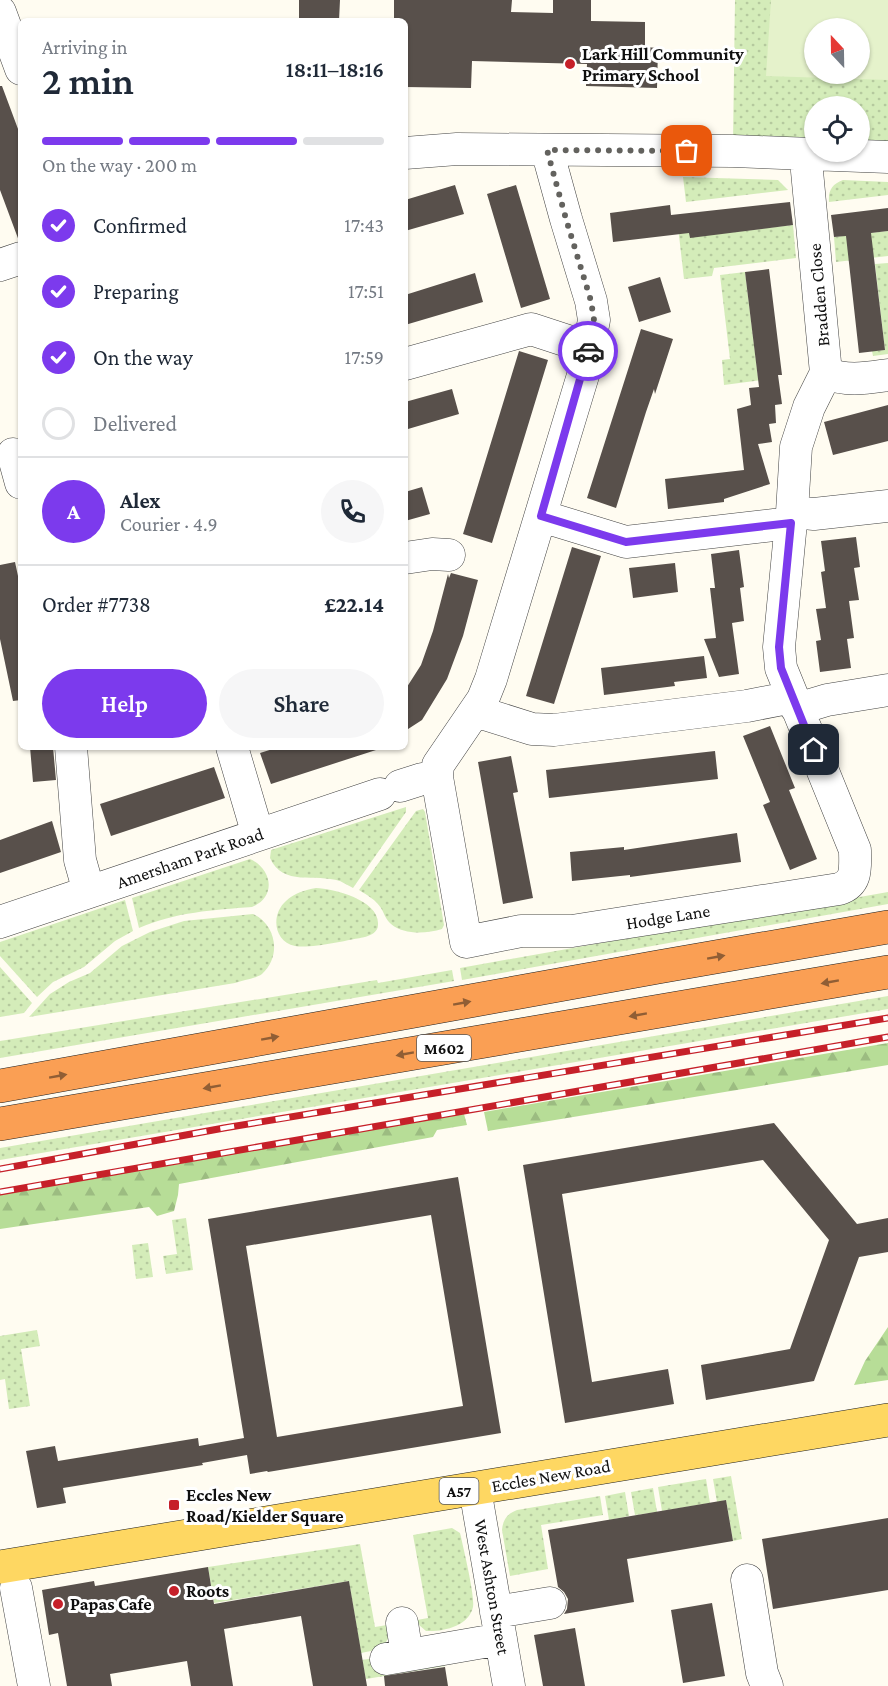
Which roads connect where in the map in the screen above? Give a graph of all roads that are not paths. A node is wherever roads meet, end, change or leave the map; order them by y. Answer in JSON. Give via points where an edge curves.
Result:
{"nodes":[{"id":1,"x":0,"y":12,"type":"edge"},
{"id":2,"x":18,"y":61,"type":"edge"},
{"id":3,"x":547,"y":150,"type":"junction"},
{"id":4,"x":408,"y":153,"type":"edge"},
{"id":5,"x":804,"y":154,"type":"edge"},
{"id":6,"x":870,"y":156,"type":"edge"},
{"id":7,"x":888,"y":157,"type":"edge"},
{"id":8,"x":808,"y":162,"type":"edge"},
{"id":9,"x":18,"y":259,"type":"edge"},
{"id":10,"x":0,"y":265,"type":"edge"},
{"id":11,"x":589,"y":348,"type":"junction"},
{"id":12,"x":408,"y":363,"type":"edge"},
{"id":13,"x":826,"y":373,"type":"junction"},
{"id":14,"x":888,"y":375,"type":"edge"},
{"id":15,"x":888,"y":506,"type":"edge"},
{"id":16,"x":541,"y":516,"type":"junction"},
{"id":17,"x":792,"y":518,"type":"junction"},
{"id":18,"x":449,"y":555,"type":"dead end"},
{"id":19,"x":408,"y":558,"type":"edge"},
{"id":20,"x":888,"y":690,"type":"edge"},
{"id":21,"x":795,"y":703,"type":"junction"},
{"id":22,"x":475,"y":711,"type":"junction"},
{"id":23,"x":71,"y":750,"type":"edge"},
{"id":24,"x":233,"y":750,"type":"edge"},
{"id":25,"x":437,"y":777,"type":"junction"},
{"id":26,"x":258,"y":835,"type":"junction"},
{"id":27,"x":89,"y":892,"type":"junction"},
{"id":28,"x":0,"y":922,"type":"edge"},
{"id":29,"x":888,"y":927,"type":"edge"},
{"id":30,"x":888,"y":972,"type":"edge"},
{"id":31,"x":0,"y":1086,"type":"edge"},
{"id":32,"x":0,"y":1124,"type":"edge"},
{"id":33,"x":888,"y":1420,"type":"edge"},
{"id":34,"x":474,"y":1489,"type":"junction"},
{"id":35,"x":8,"y":1577,"type":"edge"},
{"id":36,"x":747,"y":1580,"type":"dead end"},
{"id":37,"x":550,"y":1603,"type":"dead end"},
{"id":38,"x":402,"y":1623,"type":"dead end"},
{"id":39,"x":498,"y":1625,"type":"junction"},
{"id":40,"x":34,"y":1686,"type":"edge"},
{"id":41,"x":509,"y":1686,"type":"edge"},
{"id":42,"x":767,"y":1686,"type":"edge"}],
"edges":[{"from":1,"to":2,"type":"street"},
{"from":3,"to":4,"type":"street"},
{"from":3,"to":5,"type":"street"},
{"from":3,"to":11,"type":"street","via":[[591,301],[594,320]]},
{"from":6,"to":7,"type":"street"},
{"from":8,"to":13,"type":"street","name":"Bradden Close"},
{"from":9,"to":10,"type":"street"},
{"from":11,"to":12,"type":"street","via":[[531,329]]},
{"from":11,"to":16,"type":"street"},
{"from":13,"to":14,"type":"street","name":"Bradden Close","via":[[848,379]]},
{"from":13,"to":17,"type":"street","via":[[808,407],[796,447]]},
{"from":15,"to":17,"type":"street"},
{"from":16,"to":17,"type":"street","via":[[626,542]]},
{"from":16,"to":22,"type":"street","via":[[490,679]]},
{"from":17,"to":21,"type":"street","via":[[779,647],[781,668]]},
{"from":18,"to":19,"type":"street"},
{"from":20,"to":21,"type":"street"},
{"from":21,"to":22,"type":"street","via":[[554,730],[532,729]]},
{"from":21,"to":25,"type":"street","name":"Hodge Lane","via":[[855,850],[854,877],[838,889],[572,932],[521,931],[466,942]]},
{"from":22,"to":25,"type":"street","via":[[438,765]]},
{"from":23,"to":27,"type":"street","via":[[80,860]]},
{"from":24,"to":26,"type":"street"},
{"from":25,"to":26,"type":"street","name":"Amersham Park Road"},
{"from":26,"to":27,"type":"street","name":"Amersham Park Road"},
{"from":27,"to":28,"type":"street","name":"Amersham Park Road"},
{"from":31,"to":29,"type":"highway","number":"M602","one_way":true},
{"from":30,"to":32,"type":"highway","number":"M602","one_way":true},
{"from":33,"to":34,"type":"main road","name":"Eccles New Road","number":"A57"},
{"from":34,"to":35,"type":"main road","name":"Eccles New Road","number":"A57"},
{"from":34,"to":39,"type":"street","name":"West Ashton Street"},
{"from":35,"to":40,"type":"street"},
{"from":36,"to":42,"type":"street"},
{"from":37,"to":39,"type":"street"},
{"from":38,"to":39,"type":"street","via":[[397,1657]]},
{"from":39,"to":41,"type":"street","name":"West Ashton Street"}]}
